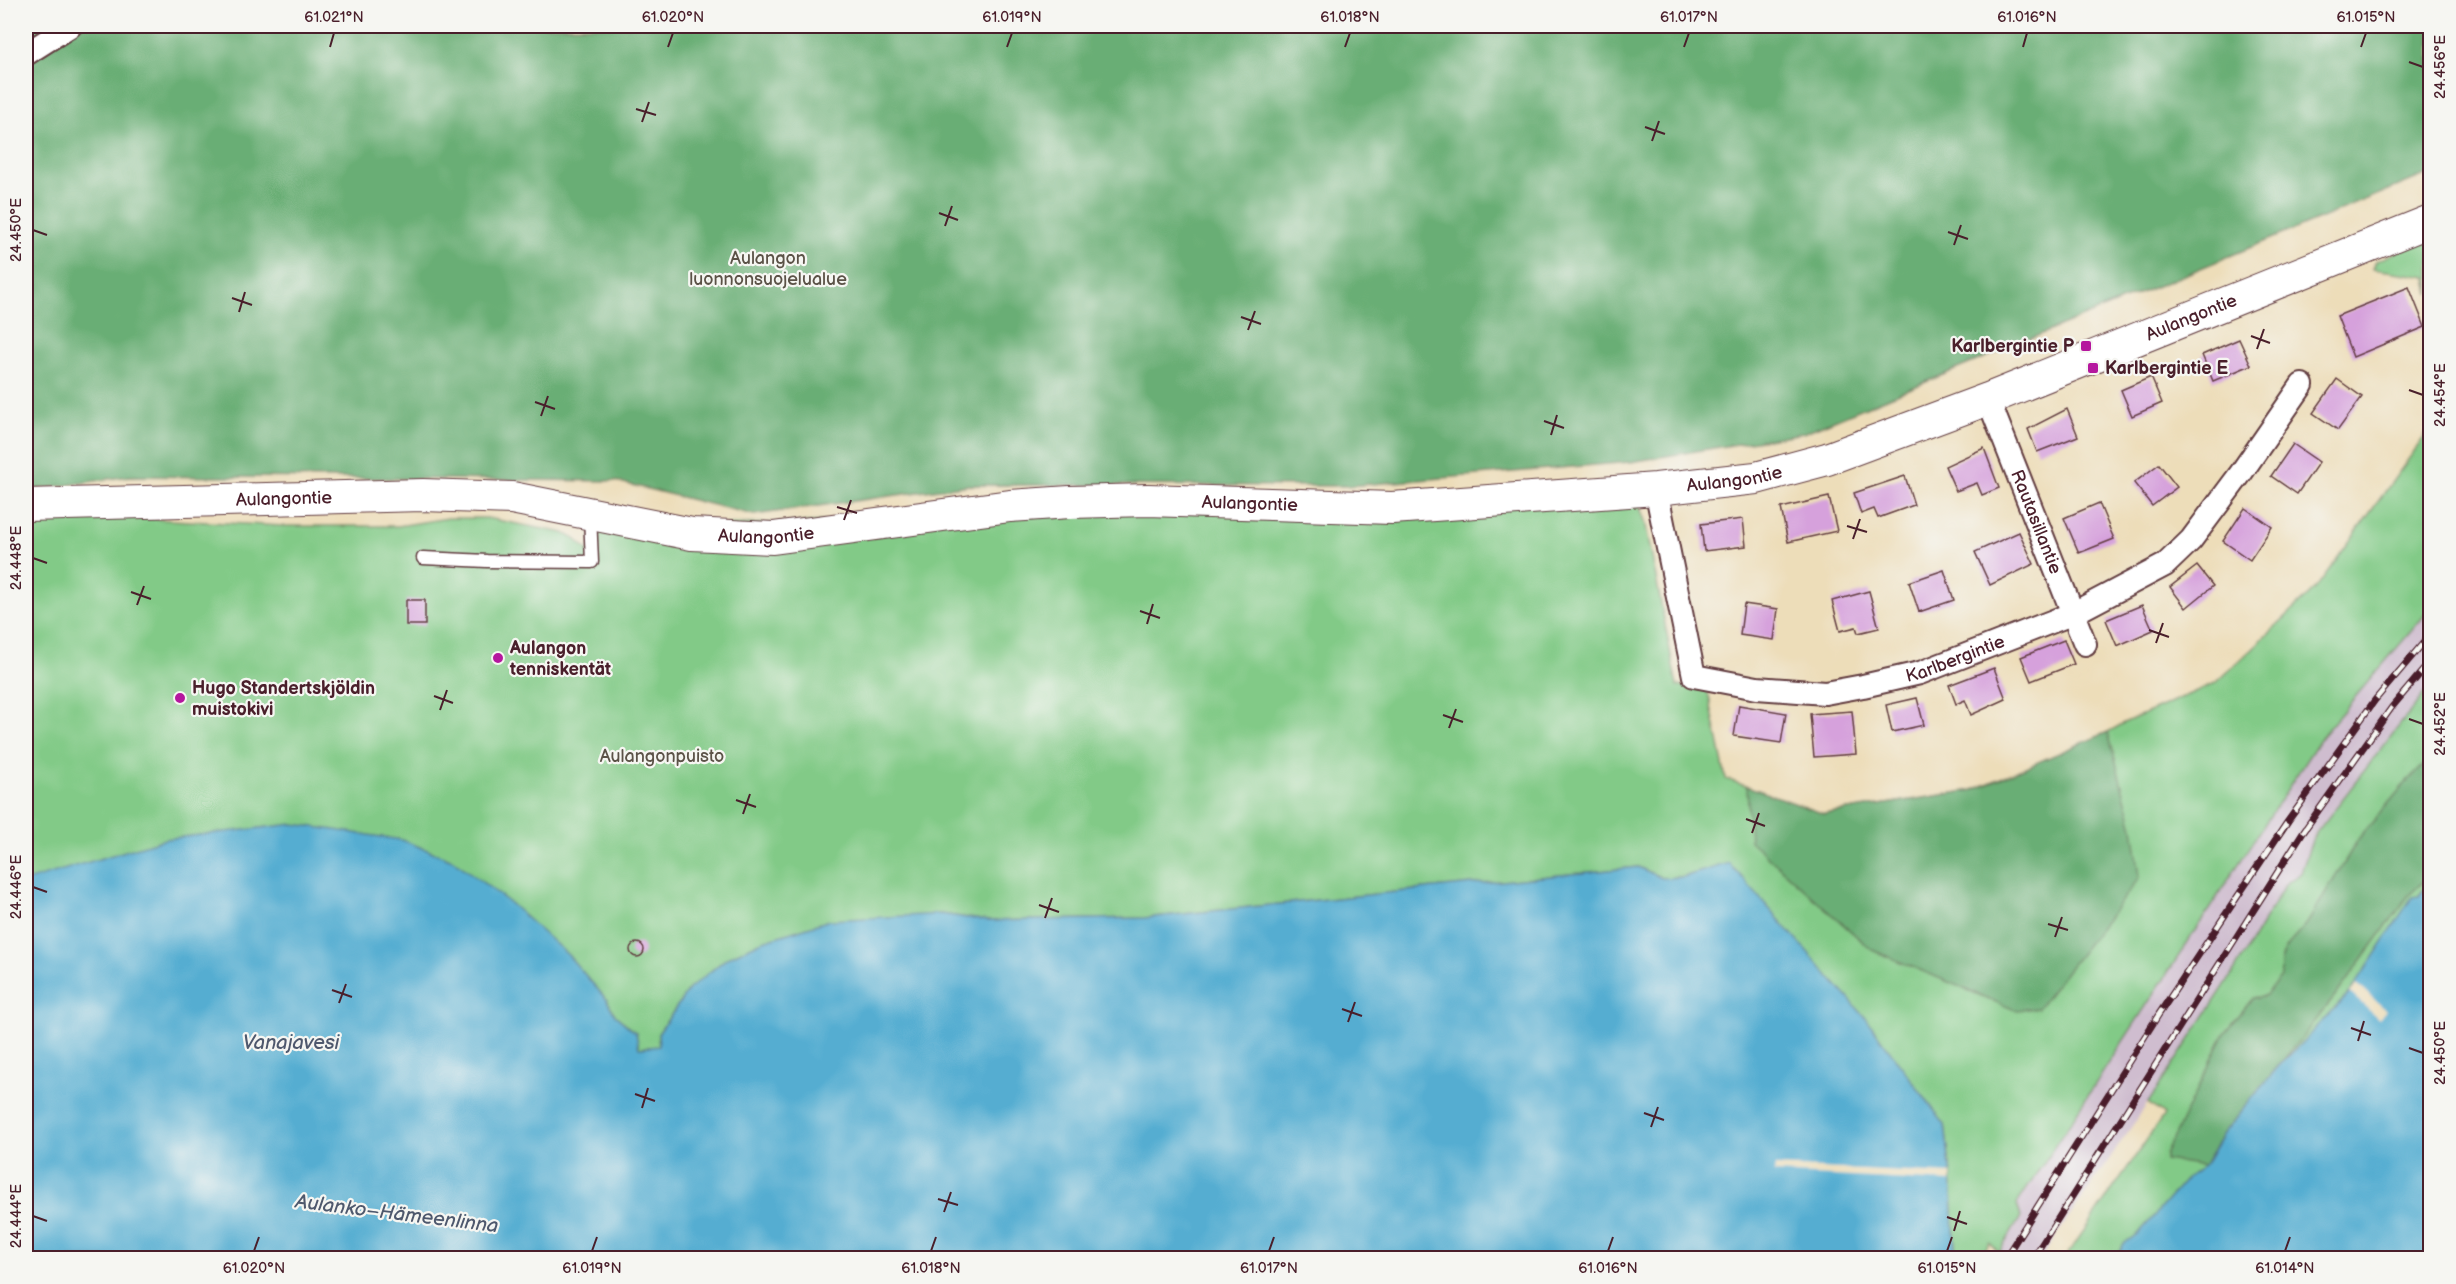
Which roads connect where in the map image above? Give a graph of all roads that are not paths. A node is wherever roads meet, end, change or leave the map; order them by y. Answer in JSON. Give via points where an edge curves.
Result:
{"nodes":[{"id":1,"x":70,"y":26,"type":"edge"},
{"id":2,"x":26,"y":54,"type":"edge"},
{"id":3,"x":2430,"y":221,"type":"edge"},
{"id":4,"x":2302,"y":385,"type":"dead end"},
{"id":5,"x":1989,"y":399,"type":"junction"},
{"id":6,"x":1656,"y":489,"type":"junction"},
{"id":7,"x":26,"y":505,"type":"edge"},
{"id":8,"x":590,"y":514,"type":"junction"},
{"id":9,"x":423,"y":558,"type":"dead end"},
{"id":10,"x":2074,"y":613,"type":"junction"},
{"id":11,"x":2085,"y":644,"type":"dead end"}],
"edges":[{"from":1,"to":2,"type":"street"},
{"from":3,"to":5,"type":"main road","name":"Aulangontie"},
{"from":4,"to":10,"type":"street","name":"Karlbergintie","via":[[2191,540],[2165,565]]},
{"from":5,"to":6,"type":"main road","name":"Aulangontie","via":[[1827,459],[1756,478]]},
{"from":5,"to":10,"type":"street","name":"Rautasillantie"},
{"from":6,"to":8,"type":"main road","name":"Aulangontie","via":[[1392,508],[1148,500],[1070,502],[1010,506],[773,538],[692,534]]},
{"from":6,"to":10,"type":"street","name":"Karlbergintie","via":[[1694,676],[1825,693],[1920,673]]},
{"from":7,"to":8,"type":"main road","name":"Aulangontie","via":[[423,495],[512,498]]},
{"from":8,"to":9,"type":"lane","via":[[592,562]]},
{"from":10,"to":11,"type":"street","name":"Rautasillantie"}]}
